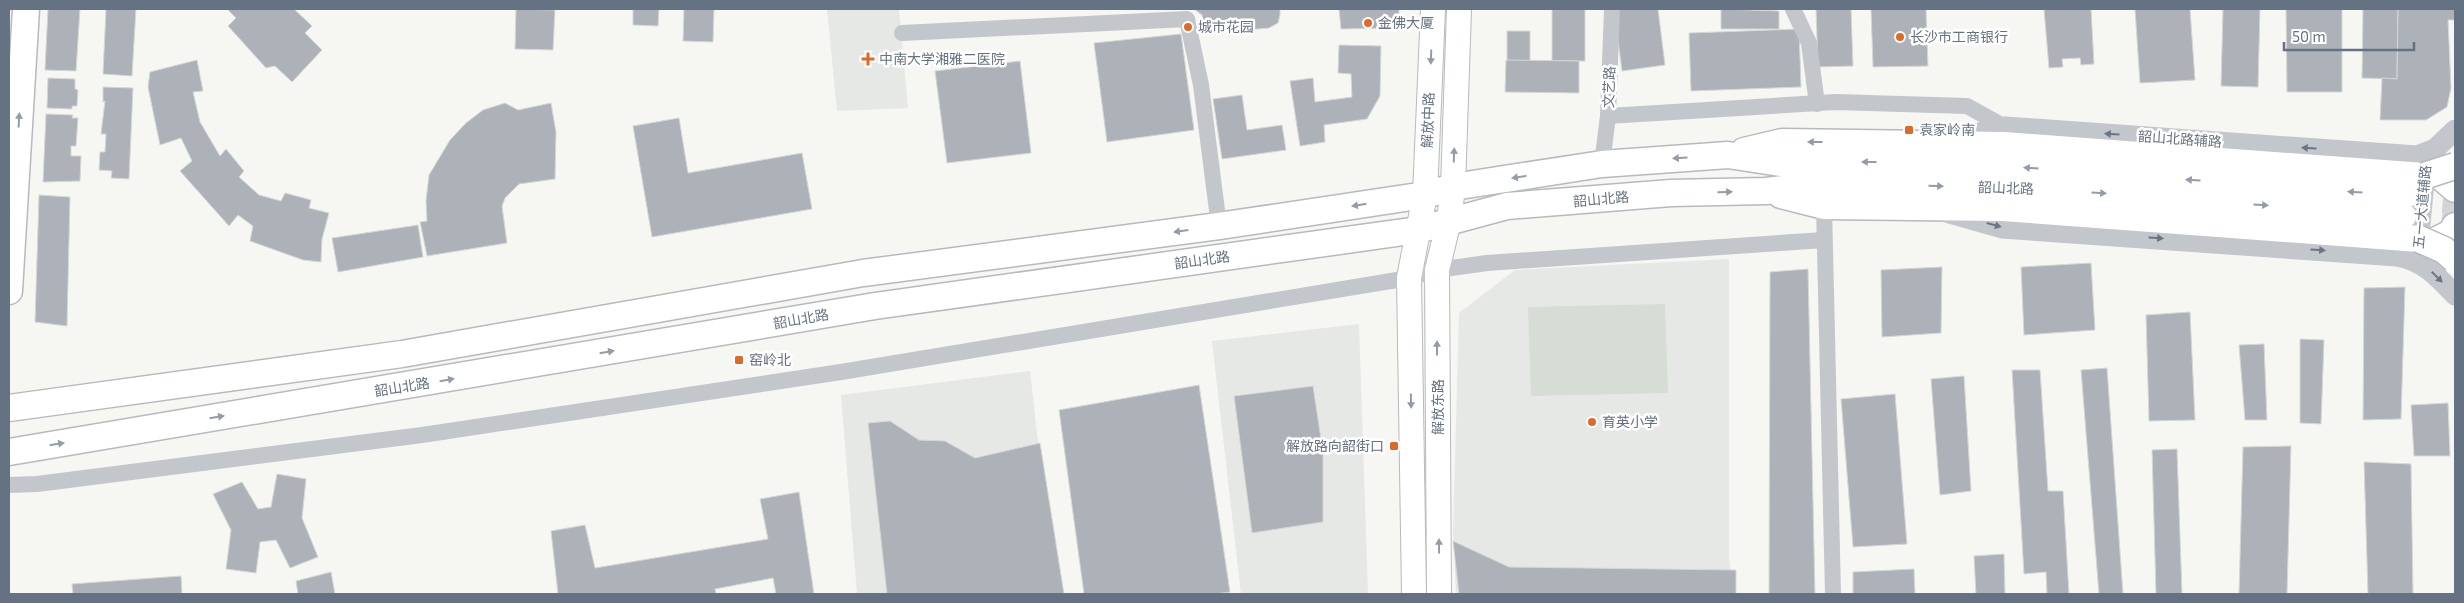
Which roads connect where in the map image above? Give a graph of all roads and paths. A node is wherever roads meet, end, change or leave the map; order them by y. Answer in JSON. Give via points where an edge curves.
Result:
{"nodes":[{"id":1,"x":26,"y":9,"type":"edge"},
{"id":2,"x":1433,"y":9,"type":"edge"},
{"id":3,"x":1459,"y":9,"type":"edge"},
{"id":4,"x":1612,"y":9,"type":"edge"},
{"id":5,"x":1793,"y":9,"type":"edge"},
{"id":6,"x":902,"y":33,"type":"dead end"},
{"id":7,"x":1817,"y":104,"type":"junction"},
{"id":8,"x":1608,"y":116,"type":"junction"},
{"id":9,"x":2455,"y":130,"type":"edge"},
{"id":10,"x":2004,"y":136,"type":"junction"},
{"id":11,"x":1728,"y":155,"type":"junction"},
{"id":12,"x":1602,"y":164,"type":"junction"},
{"id":13,"x":2443,"y":173,"type":"edge"},
{"id":14,"x":1453,"y":187,"type":"junction"},
{"id":15,"x":1766,"y":191,"type":"junction"},
{"id":16,"x":1425,"y":195,"type":"junction"},
{"id":17,"x":1824,"y":206,"type":"junction"},
{"id":18,"x":1930,"y":208,"type":"junction"},
{"id":19,"x":1449,"y":221,"type":"junction"},
{"id":20,"x":1219,"y":226,"type":"junction"},
{"id":21,"x":1418,"y":230,"type":"junction"},
{"id":22,"x":1824,"y":240,"type":"junction"},
{"id":23,"x":2437,"y":241,"type":"edge"},
{"id":24,"x":2455,"y":260,"type":"edge"},
{"id":25,"x":1437,"y":270,"type":"junction"},
{"id":26,"x":1409,"y":278,"type":"junction"},
{"id":27,"x":9,"y":291,"type":"edge"},
{"id":28,"x":2455,"y":295,"type":"edge"},
{"id":29,"x":9,"y":408,"type":"edge"},
{"id":30,"x":9,"y":452,"type":"edge"},
{"id":31,"x":9,"y":485,"type":"edge"},
{"id":32,"x":1414,"y":594,"type":"edge"},
{"id":33,"x":1439,"y":594,"type":"edge"},
{"id":34,"x":1833,"y":594,"type":"edge"}],
"edges":[{"from":27,"to":1,"type":"main road","one_way":true},
{"from":2,"to":16,"type":"main road","name":"解放中路","one_way":true},
{"from":14,"to":3,"type":"main road","name":"解放中路","one_way":true},
{"from":4,"to":8,"type":"street","name":"文艺路"},
{"from":5,"to":7,"type":"street","via":[[1808,43]]},
{"from":6,"to":20,"type":"street","via":[[1187,19],[1201,84]]},
{"from":7,"to":8,"type":"street"},
{"from":7,"to":10,"type":"street","via":[[1967,106]]},
{"from":8,"to":12,"type":"street","name":"文艺路"},
{"from":9,"to":13,"type":"street","via":[[2443,143]]},
{"from":10,"to":11,"type":"main road","one_way":true,"via":[[1935,143],[1782,142]]},
{"from":13,"to":10,"type":"main road","one_way":true},
{"from":11,"to":12,"type":"main road","name":"韶山北路","one_way":true},
{"from":15,"to":11,"type":"main road","name":"韶山北路","one_way":true,"via":[[1823,184],[2003,188],[2403,206],[2005,166],[1780,163]]},
{"from":12,"to":14,"type":"main road","name":"韶山北路","one_way":true},
{"from":13,"to":23,"type":"street","name":"五一大道辅路"},
{"from":14,"to":16,"type":"main road","name":"韶山北路"},
{"from":14,"to":19,"type":"main road","name":"解放中路"},
{"from":15,"to":17,"type":"main road"},
{"from":19,"to":15,"type":"main road","name":"韶山北路","one_way":true,"via":[[1507,206],[1671,193]]},
{"from":16,"to":20,"type":"main road","name":"韶山北路","one_way":true},
{"from":16,"to":21,"type":"main road","name":"解放中路"},
{"from":17,"to":18,"type":"main road"},
{"from":17,"to":22,"type":"street"},
{"from":18,"to":23,"type":"main road","via":[[2003,208]]},
{"from":18,"to":23,"type":"street","one_way":true,"via":[[2002,228],[2397,256]]},
{"from":19,"to":21,"type":"main road","name":"韶山北路"},
{"from":19,"to":25,"type":"main road","name":"解放东路"},
{"from":20,"to":29,"type":"main road","name":"韶山北路","one_way":true,"via":[[863,273],[402,354]]},
{"from":21,"to":26,"type":"main road","name":"解放东路"},
{"from":30,"to":21,"type":"main road","name":"韶山北路","one_way":true,"via":[[875,306]]},
{"from":22,"to":25,"type":"street","via":[[1487,263]]},
{"from":22,"to":34,"type":"street"},
{"from":23,"to":24,"type":"main road","bridge":true},
{"from":23,"to":28,"type":"street","one_way":true,"via":[[2432,272]]},
{"from":25,"to":26,"type":"street"},
{"from":33,"to":25,"type":"main road","name":"解放东路","one_way":true},
{"from":26,"to":31,"type":"street","via":[[851,370],[432,433]]},
{"from":26,"to":32,"type":"main road","name":"解放东路","one_way":true}]}
